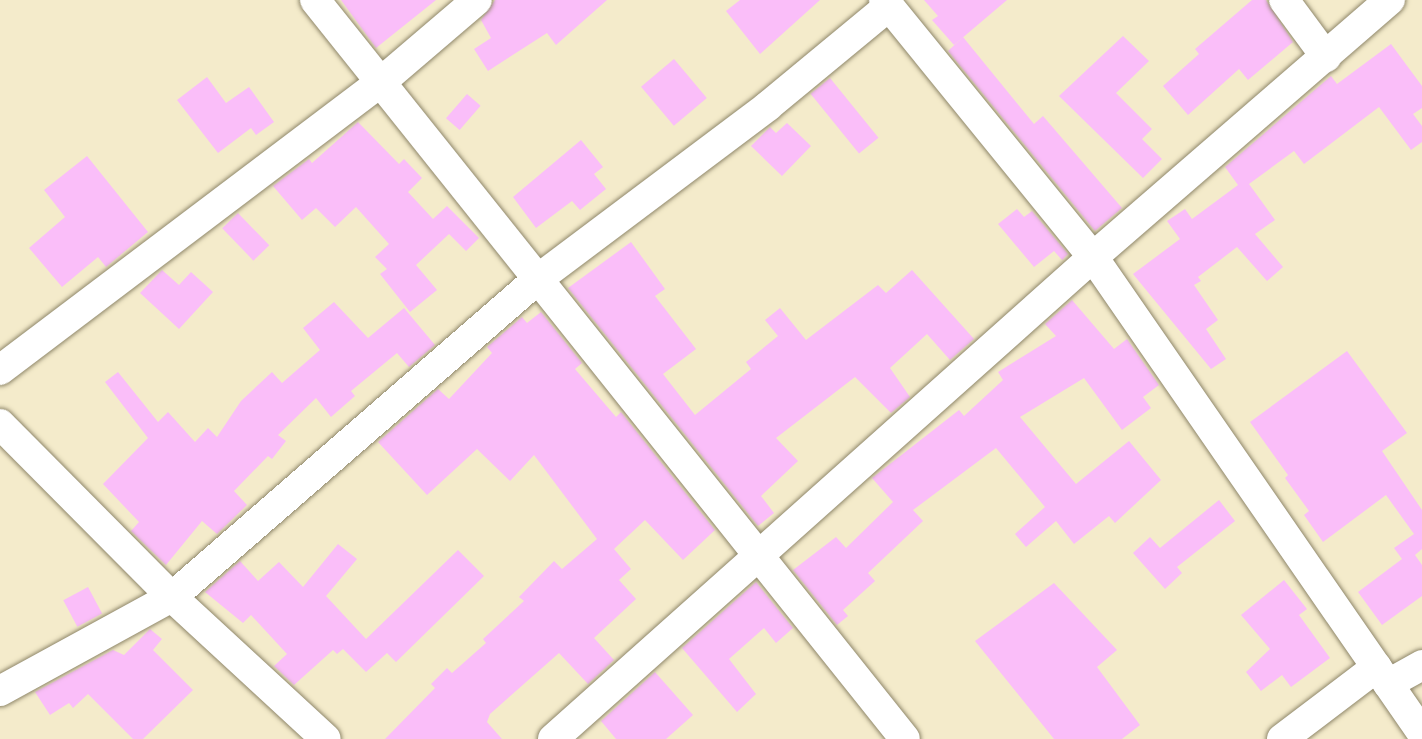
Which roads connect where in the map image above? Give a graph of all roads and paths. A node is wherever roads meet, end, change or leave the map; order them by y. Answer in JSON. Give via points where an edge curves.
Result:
{"nodes":[{"id":1,"x":315,"y":0,"type":"edge"},
{"id":2,"x":477,"y":0,"type":"edge"},
{"id":3,"x":1284,"y":0,"type":"edge"},
{"id":4,"x":1390,"y":0,"type":"edge"},
{"id":5,"x":887,"y":3,"type":"edge"},
{"id":6,"x":1326,"y":57,"type":"junction"},
{"id":7,"x":381,"y":82,"type":"junction"},
{"id":8,"x":1093,"y":257,"type":"junction"},
{"id":9,"x":538,"y":279,"type":"junction"},
{"id":10,"x":0,"y":370,"type":"edge"},
{"id":11,"x":0,"y":424,"type":"edge"},
{"id":12,"x":759,"y":555,"type":"junction"},
{"id":13,"x":172,"y":597,"type":"junction"},
{"id":14,"x":1422,"y":665,"type":"edge"},
{"id":15,"x":1383,"y":676,"type":"junction"},
{"id":16,"x":0,"y":691,"type":"edge"},
{"id":17,"x":1422,"y":733,"type":"edge"},
{"id":18,"x":326,"y":739,"type":"edge"},
{"id":19,"x":553,"y":739,"type":"edge"},
{"id":20,"x":905,"y":739,"type":"edge"},
{"id":21,"x":1282,"y":739,"type":"edge"}],
"edges":[{"from":1,"to":7,"type":"street"},
{"from":2,"to":7,"type":"street"},
{"from":3,"to":6,"type":"street"},
{"from":4,"to":6,"type":"street"},
{"from":5,"to":8,"type":"street"},
{"from":5,"to":9,"type":"street","via":[[768,106]]},
{"from":6,"to":8,"type":"street"},
{"from":7,"to":9,"type":"street"},
{"from":7,"to":10,"type":"street"},
{"from":8,"to":12,"type":"street"},
{"from":8,"to":15,"type":"street"},
{"from":9,"to":12,"type":"street"},
{"from":9,"to":13,"type":"street"},
{"from":11,"to":13,"type":"street"},
{"from":12,"to":19,"type":"street"},
{"from":12,"to":20,"type":"street"},
{"from":13,"to":16,"type":"street"},
{"from":13,"to":18,"type":"street"},
{"from":14,"to":15,"type":"street"},
{"from":15,"to":17,"type":"street"},
{"from":15,"to":21,"type":"street"}]}
